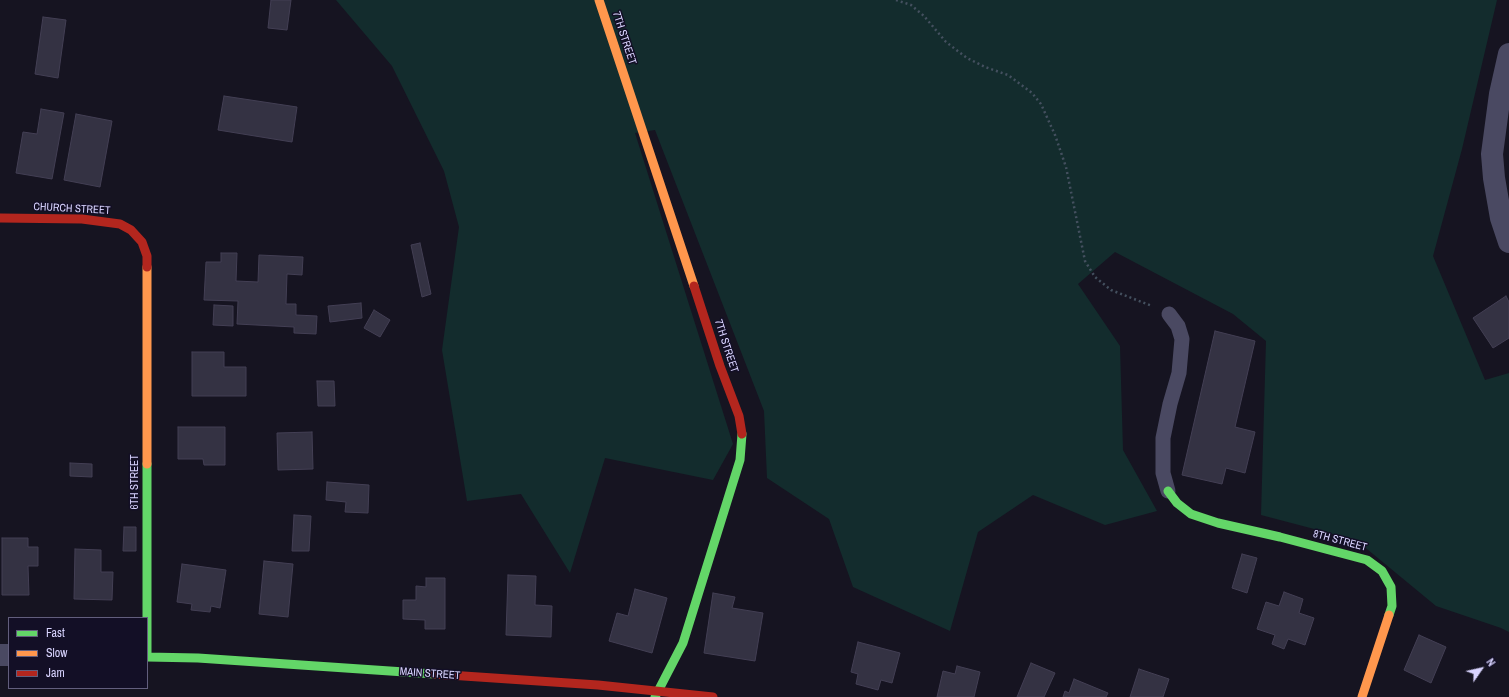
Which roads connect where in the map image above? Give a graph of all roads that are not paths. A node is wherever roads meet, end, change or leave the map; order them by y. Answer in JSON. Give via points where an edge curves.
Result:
{"nodes":[{"id":1,"x":599,"y":0,"type":"edge"},
{"id":2,"x":1509,"y":54,"type":"edge"},
{"id":3,"x":0,"y":218,"type":"edge"},
{"id":4,"x":1509,"y":242,"type":"edge"},
{"id":5,"x":147,"y":308,"type":"joint"},
{"id":6,"x":1169,"y":314,"type":"road end"},
{"id":7,"x":1168,"y":491,"type":"joint"},
{"id":8,"x":147,"y":617,"type":"edge"},
{"id":9,"x":148,"y":657,"type":"edge"},
{"id":10,"x":656,"y":694,"type":"edge"},
{"id":11,"x":713,"y":697,"type":"edge"},
{"id":12,"x":1362,"y":697,"type":"edge"}],
"edges":[{"from":1,"to":10,"type":"street","name":"7TH STREET","via":[[720,366],[739,416],[742,436],[740,460],[683,643]]},
{"from":2,"to":4,"type":"street","via":[[1500,94],[1492,154],[1501,218]]},
{"from":3,"to":5,"type":"street","name":"CHURCH STREET","via":[[82,219],[120,224],[131,230],[142,242],[147,256]]},
{"from":5,"to":8,"type":"street","name":"6TH STREET"},
{"from":6,"to":7,"type":"lane","via":[[1178,326],[1182,339],[1180,373],[1163,438],[1163,473]]},
{"from":7,"to":12,"type":"street","name":"8TH STREET","via":[[1177,503],[1191,514],[1218,524],[1367,560],[1382,571],[1391,587],[1392,606]]},
{"from":9,"to":10,"type":"street","name":"MAIN STREET","via":[[213,659],[598,685]]},
{"from":10,"to":11,"type":"street","name":"MAIN STREET"}]}
